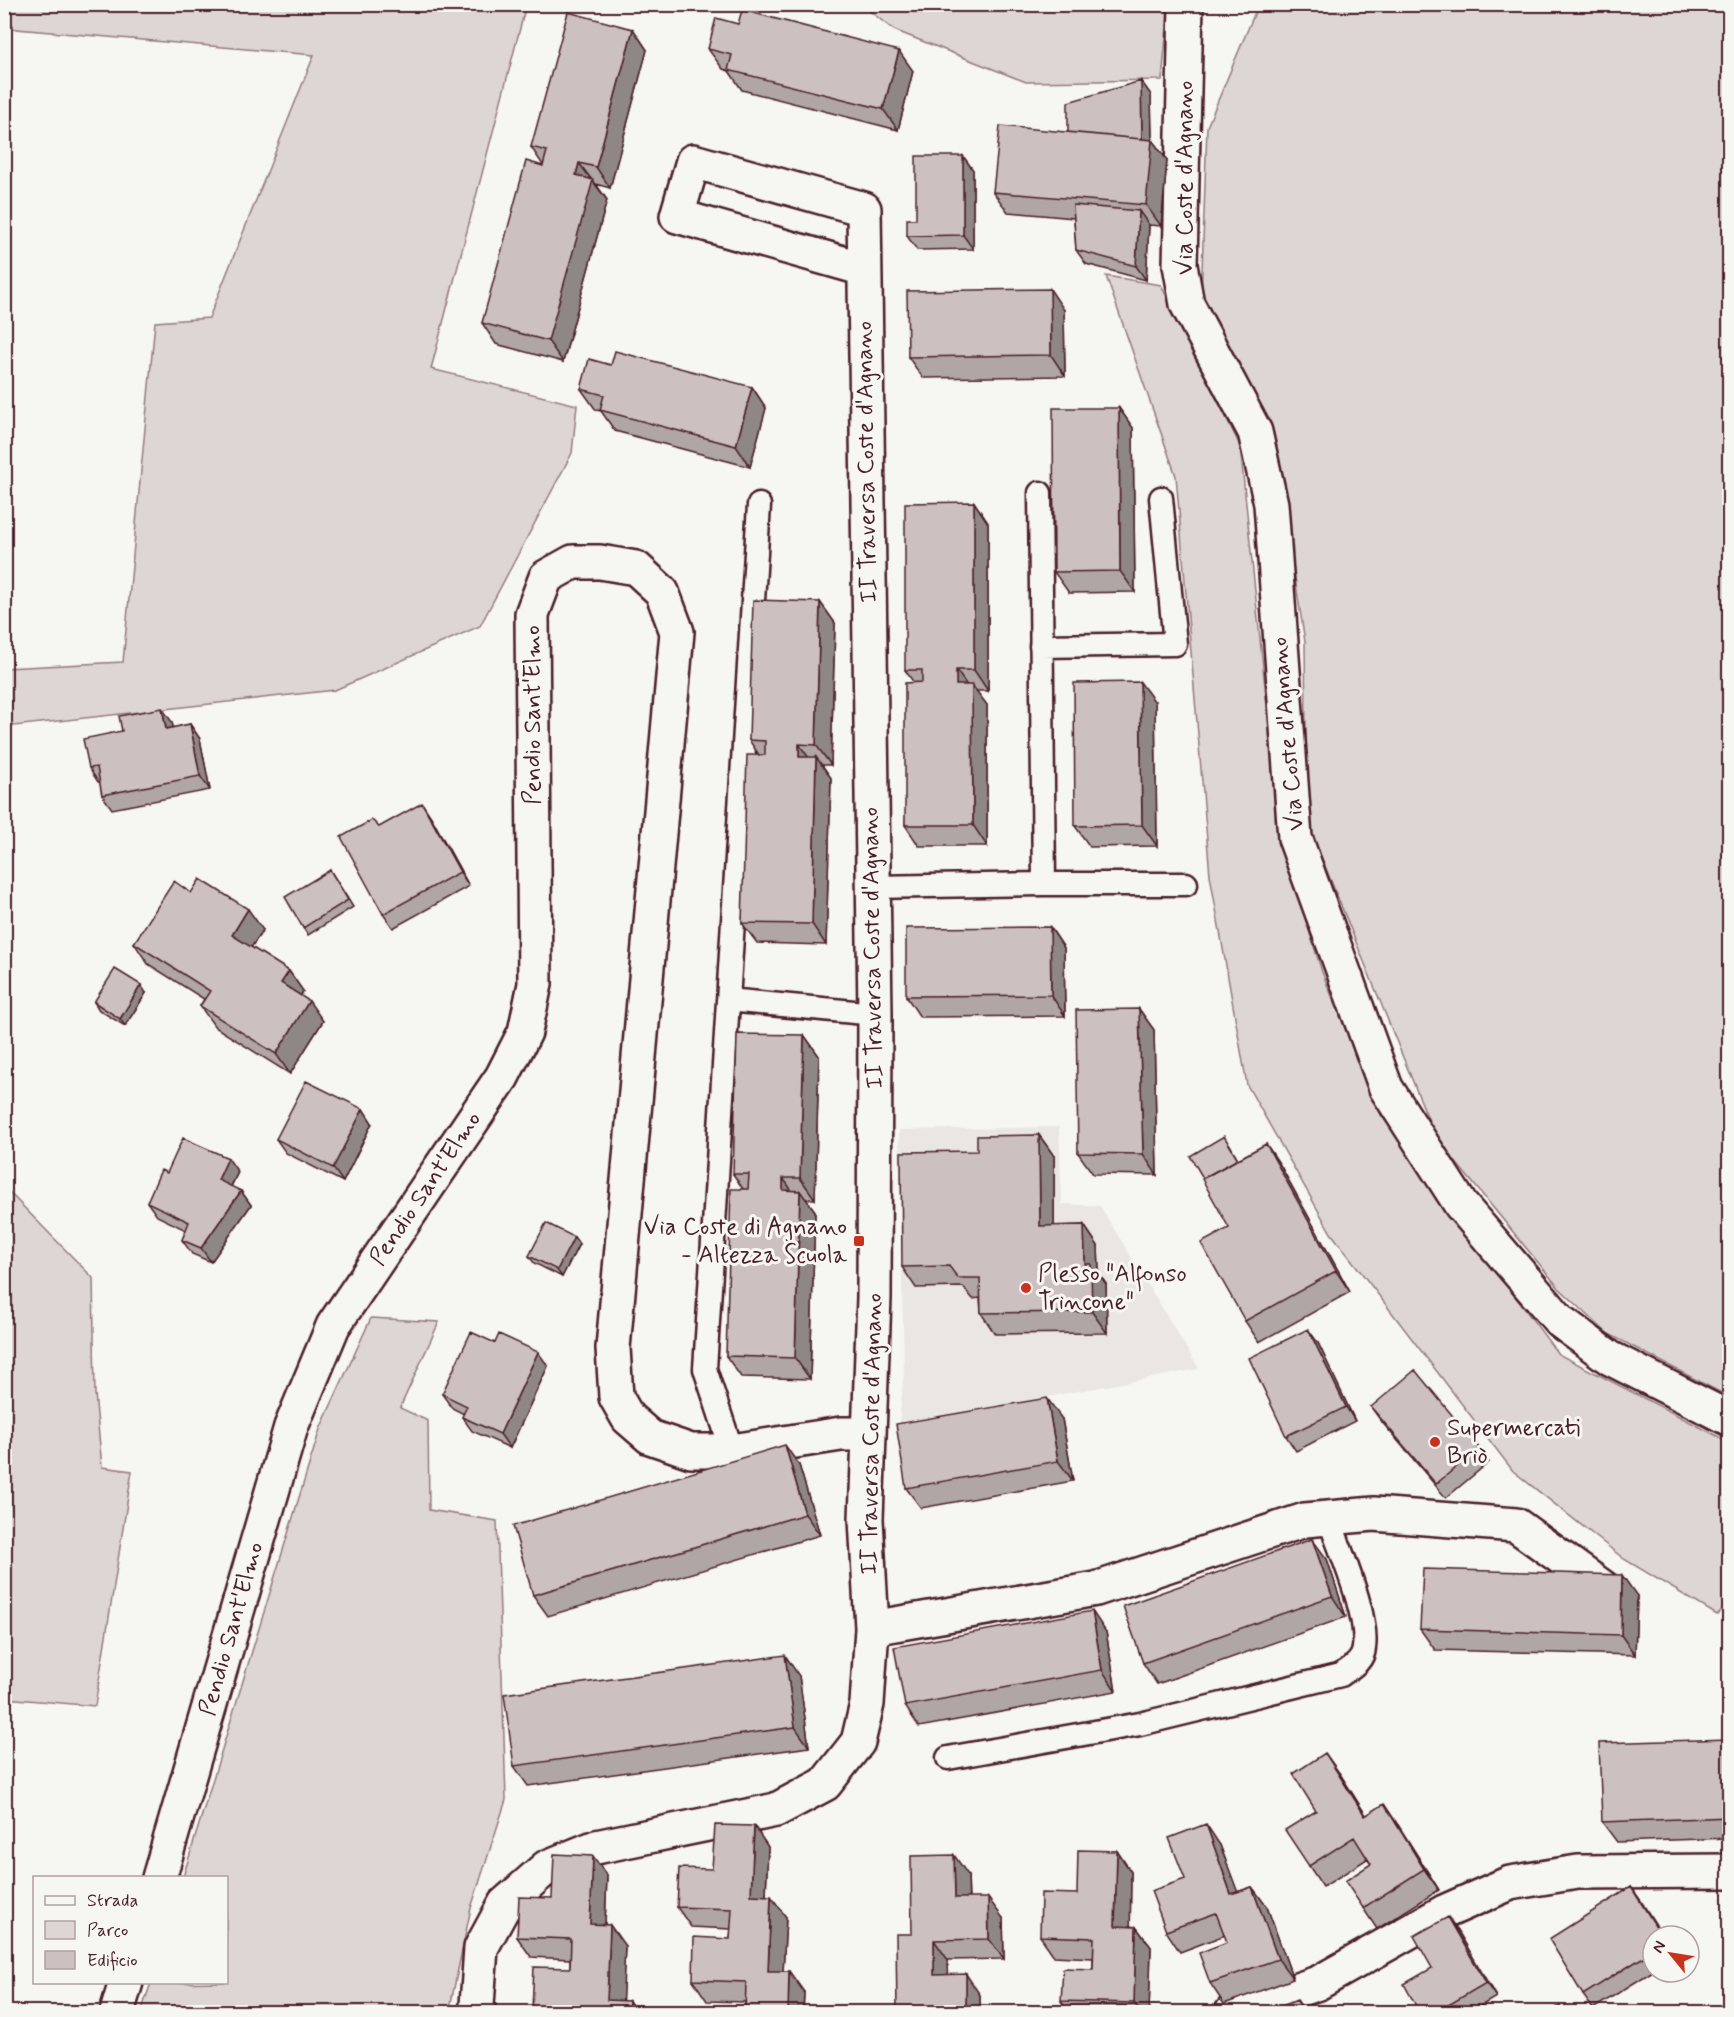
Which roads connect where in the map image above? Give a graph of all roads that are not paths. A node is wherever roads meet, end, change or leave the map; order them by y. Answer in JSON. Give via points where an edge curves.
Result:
{"nodes":[{"id":1,"x":1186,"y":4,"type":"edge"},
{"id":2,"x":864,"y":268,"type":"junction"},
{"id":3,"x":1040,"y":493,"type":"dead end"},
{"id":4,"x":1161,"y":498,"type":"dead end"},
{"id":5,"x":759,"y":505,"type":"dead end"},
{"id":6,"x":1041,"y":646,"type":"junction"},
{"id":7,"x":1044,"y":884,"type":"junction"},
{"id":8,"x":1186,"y":884,"type":"dead end"},
{"id":9,"x":873,"y":887,"type":"junction"},
{"id":10,"x":728,"y":1000,"type":"junction"},
{"id":11,"x":875,"y":1014,"type":"junction"},
{"id":12,"x":1730,"y":1419,"type":"edge"},
{"id":13,"x":869,"y":1434,"type":"junction"},
{"id":14,"x":732,"y":1451,"type":"junction"},
{"id":15,"x":1329,"y":1518,"type":"junction"},
{"id":16,"x":1609,"y":1592,"type":"edge"},
{"id":17,"x":872,"y":1628,"type":"junction"},
{"id":18,"x":948,"y":1758,"type":"dead end"},
{"id":19,"x":1730,"y":1872,"type":"edge"},
{"id":20,"x":160,"y":1876,"type":"edge"},
{"id":21,"x":126,"y":1984,"type":"edge"},
{"id":22,"x":117,"y":2013,"type":"edge"},
{"id":23,"x":478,"y":2013,"type":"edge"},
{"id":24,"x":1232,"y":2013,"type":"edge"}],
"edges":[{"from":1,"to":12,"type":"street","name":"Via Coste d'Agnano","via":[[1180,265],[1187,304],[1255,432],[1271,504],[1295,838],[1386,1088],[1461,1205],[1560,1321],[1610,1358]]},
{"from":2,"to":2,"type":"street","name":"II Traversa Coste d'Agnano","via":[[864,209],[693,161],[677,216]]},
{"from":2,"to":9,"type":"street","name":"II Traversa Coste d'Agnano"},
{"from":3,"to":6,"type":"lane"},
{"from":4,"to":6,"type":"lane","via":[[1175,644]]},
{"from":5,"to":10,"type":"lane"},
{"from":6,"to":7,"type":"lane"},
{"from":7,"to":8,"type":"lane"},
{"from":7,"to":9,"type":"lane"},
{"from":9,"to":11,"type":"street","name":"II Traversa Coste d'Agnano"},
{"from":10,"to":11,"type":"lane"},
{"from":10,"to":14,"type":"lane","via":[[705,1369]]},
{"from":11,"to":13,"type":"street","name":"II Traversa Coste d'Agnano","via":[[874,1297]]},
{"from":13,"to":14,"type":"street","name":"Pendio Sant'Elmo","via":[[841,1434]]},
{"from":13,"to":17,"type":"street","name":"II Traversa Coste d'Agnano","via":[[866,1519]]},
{"from":14,"to":20,"type":"street","name":"Pendio Sant'Elmo","via":[[691,1451],[650,1437],[628,1418],[616,1396],[613,1348],[677,632],[662,592],[636,568],[573,562],[546,577],[532,614],[534,984],[525,1032],[502,1077],[333,1326],[291,1427]]},
{"from":15,"to":16,"type":"street","via":[[1374,1514],[1516,1525]]},
{"from":15,"to":17,"type":"street","via":[[1305,1520],[1096,1589]]},
{"from":15,"to":18,"type":"lane","via":[[1363,1625],[1362,1656],[1341,1675],[1140,1724]]},
{"from":17,"to":23,"type":"street","name":"II Traversa Coste d'Agnano","via":[[867,1704],[858,1742],[825,1784],[776,1810],[596,1847],[548,1867],[505,1904],[481,1948]]},
{"from":19,"to":24,"type":"street","via":[[1578,1872],[1510,1883],[1444,1912],[1318,1983]]},
{"from":21,"to":22,"type":"street"}]}
